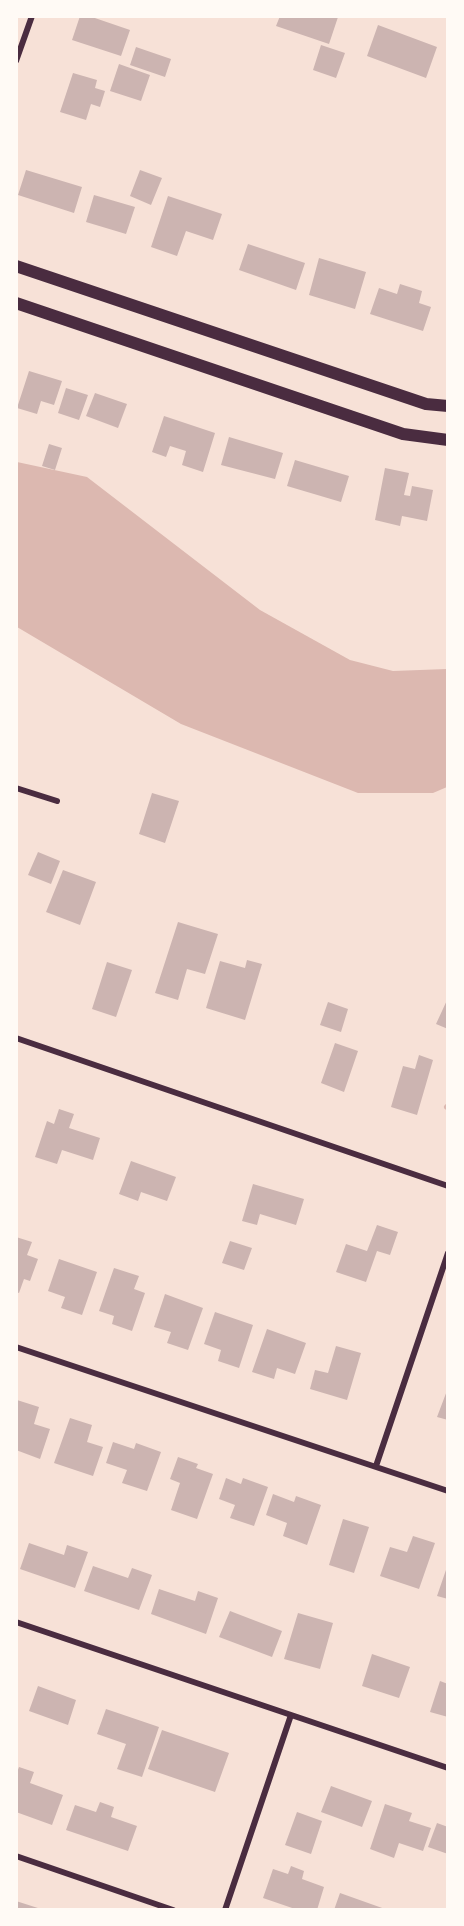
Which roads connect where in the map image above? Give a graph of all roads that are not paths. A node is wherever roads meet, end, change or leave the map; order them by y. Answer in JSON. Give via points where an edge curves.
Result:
{"nodes":[{"id":1,"x":32,"y":16,"type":"edge"},
{"id":2,"x":16,"y":61,"type":"edge"},
{"id":3,"x":16,"y":266,"type":"edge"},
{"id":4,"x":16,"y":303,"type":"edge"},
{"id":5,"x":447,"y":406,"type":"edge"},
{"id":6,"x":447,"y":440,"type":"edge"},
{"id":7,"x":16,"y":788,"type":"edge"},
{"id":8,"x":57,"y":801,"type":"dead end"},
{"id":9,"x":16,"y":1038,"type":"edge"},
{"id":10,"x":447,"y":1186,"type":"edge"},
{"id":11,"x":447,"y":1253,"type":"edge"},
{"id":12,"x":16,"y":1347,"type":"edge"},
{"id":13,"x":376,"y":1466,"type":"junction"},
{"id":14,"x":447,"y":1491,"type":"edge"},
{"id":15,"x":16,"y":1622,"type":"edge"},
{"id":16,"x":291,"y":1716,"type":"junction"},
{"id":17,"x":447,"y":1768,"type":"edge"},
{"id":18,"x":16,"y":1856,"type":"edge"},
{"id":19,"x":173,"y":1910,"type":"edge"},
{"id":20,"x":225,"y":1910,"type":"edge"}],
"edges":[{"from":1,"to":2,"type":"street"},
{"from":3,"to":5,"type":"main road","via":[[426,404]]},
{"from":4,"to":6,"type":"main road","via":[[403,434]]},
{"from":7,"to":8,"type":"street"},
{"from":9,"to":10,"type":"street"},
{"from":11,"to":13,"type":"street"},
{"from":12,"to":13,"type":"street"},
{"from":13,"to":14,"type":"street"},
{"from":15,"to":16,"type":"street"},
{"from":16,"to":17,"type":"street"},
{"from":16,"to":20,"type":"street"},
{"from":18,"to":19,"type":"street"}]}
